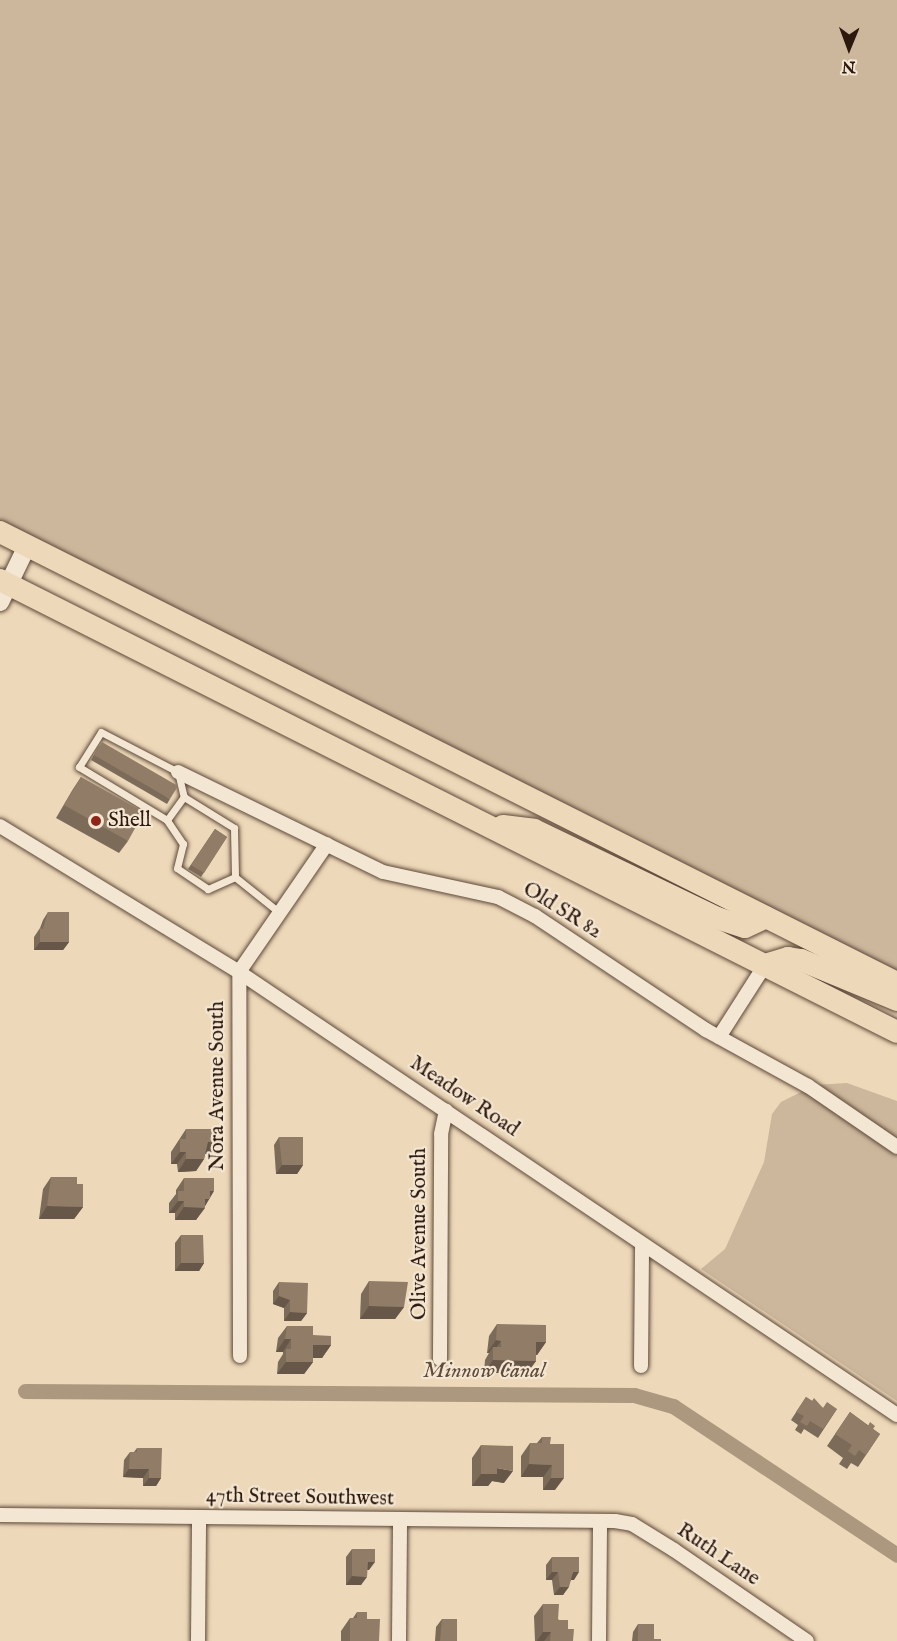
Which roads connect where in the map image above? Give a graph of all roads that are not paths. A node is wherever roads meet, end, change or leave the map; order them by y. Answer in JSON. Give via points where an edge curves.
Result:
{"nodes":[{"id":1,"x":0,"y":532,"type":"edge"},
{"id":2,"x":27,"y":546,"type":"junction"},
{"id":3,"x":3,"y":589,"type":"edge"},
{"id":4,"x":178,"y":772,"type":"junction"},
{"id":5,"x":184,"y":797,"type":"junction"},
{"id":6,"x":167,"y":820,"type":"junction"},
{"id":7,"x":490,"y":825,"type":"junction"},
{"id":8,"x":0,"y":826,"type":"edge"},
{"id":9,"x":327,"y":844,"type":"junction"},
{"id":10,"x":235,"y":877,"type":"junction"},
{"id":11,"x":280,"y":913,"type":"junction"},
{"id":12,"x":766,"y":917,"type":"junction"},
{"id":13,"x":765,"y":965,"type":"junction"},
{"id":14,"x":239,"y":972,"type":"junction"},
{"id":15,"x":897,"y":983,"type":"edge"},
{"id":16,"x":897,"y":1000,"type":"edge"},
{"id":17,"x":897,"y":1032,"type":"edge"},
{"id":18,"x":719,"y":1037,"type":"junction"},
{"id":19,"x":446,"y":1111,"type":"junction"},
{"id":20,"x":897,"y":1147,"type":"edge"},
{"id":21,"x":642,"y":1244,"type":"junction"},
{"id":22,"x":240,"y":1356,"type":"dead end"},
{"id":23,"x":440,"y":1359,"type":"dead end"},
{"id":24,"x":641,"y":1366,"type":"dead end"},
{"id":25,"x":897,"y":1414,"type":"edge"},
{"id":26,"x":0,"y":1515,"type":"edge"},
{"id":27,"x":199,"y":1518,"type":"junction"},
{"id":28,"x":400,"y":1520,"type":"junction"},
{"id":29,"x":600,"y":1521,"type":"junction"},
{"id":30,"x":198,"y":1641,"type":"edge"},
{"id":31,"x":399,"y":1641,"type":"edge"},
{"id":32,"x":599,"y":1641,"type":"edge"},
{"id":33,"x":807,"y":1641,"type":"edge"}],
"edges":[{"from":1,"to":2,"type":"highway"},
{"from":2,"to":3,"type":"street"},
{"from":2,"to":12,"type":"highway"},
{"from":3,"to":7,"type":"highway"},
{"from":4,"to":5,"type":"lane"},
{"from":4,"to":6,"type":"lane","via":[[101,732],[79,767]]},
{"from":4,"to":9,"type":"street","name":"Old SR 82"},
{"from":5,"to":6,"type":"lane"},
{"from":5,"to":10,"type":"lane","via":[[234,828]]},
{"from":6,"to":10,"type":"lane","via":[[183,844],[177,868],[208,889]]},
{"from":7,"to":12,"type":"highway","via":[[534,830],[717,918],[745,927]]},
{"from":7,"to":13,"type":"highway"},
{"from":8,"to":14,"type":"street","name":"Meadow Road"},
{"from":9,"to":11,"type":"street","name":"Nora Avenue South"},
{"from":9,"to":18,"type":"street","name":"Old SR 82","via":[[383,872],[498,897],[535,916]]},
{"from":10,"to":11,"type":"lane"},
{"from":11,"to":14,"type":"street","name":"Nora Avenue South"},
{"from":12,"to":15,"type":"highway"},
{"from":13,"to":16,"type":"highway","via":[[788,958],[801,960]]},
{"from":13,"to":17,"type":"highway"},
{"from":13,"to":18,"type":"street"},
{"from":14,"to":19,"type":"street","name":"Meadow Road"},
{"from":14,"to":22,"type":"street","name":"Nora Avenue South"},
{"from":18,"to":20,"type":"street","name":"Old SR 82","via":[[808,1086]]},
{"from":19,"to":21,"type":"street","name":"Meadow Road"},
{"from":19,"to":23,"type":"street","name":"Olive Avenue South","via":[[441,1134]]},
{"from":21,"to":24,"type":"street"},
{"from":21,"to":25,"type":"street","name":"Meadow Road"},
{"from":26,"to":27,"type":"street","name":"47th Street Southwest"},
{"from":27,"to":28,"type":"street","name":"47th Street Southwest"},
{"from":27,"to":30,"type":"street"},
{"from":28,"to":29,"type":"street","name":"47th Street Southwest"},
{"from":28,"to":31,"type":"street"},
{"from":29,"to":32,"type":"street"},
{"from":29,"to":33,"type":"street","name":"Ruth Lane","via":[[632,1524]]}]}
